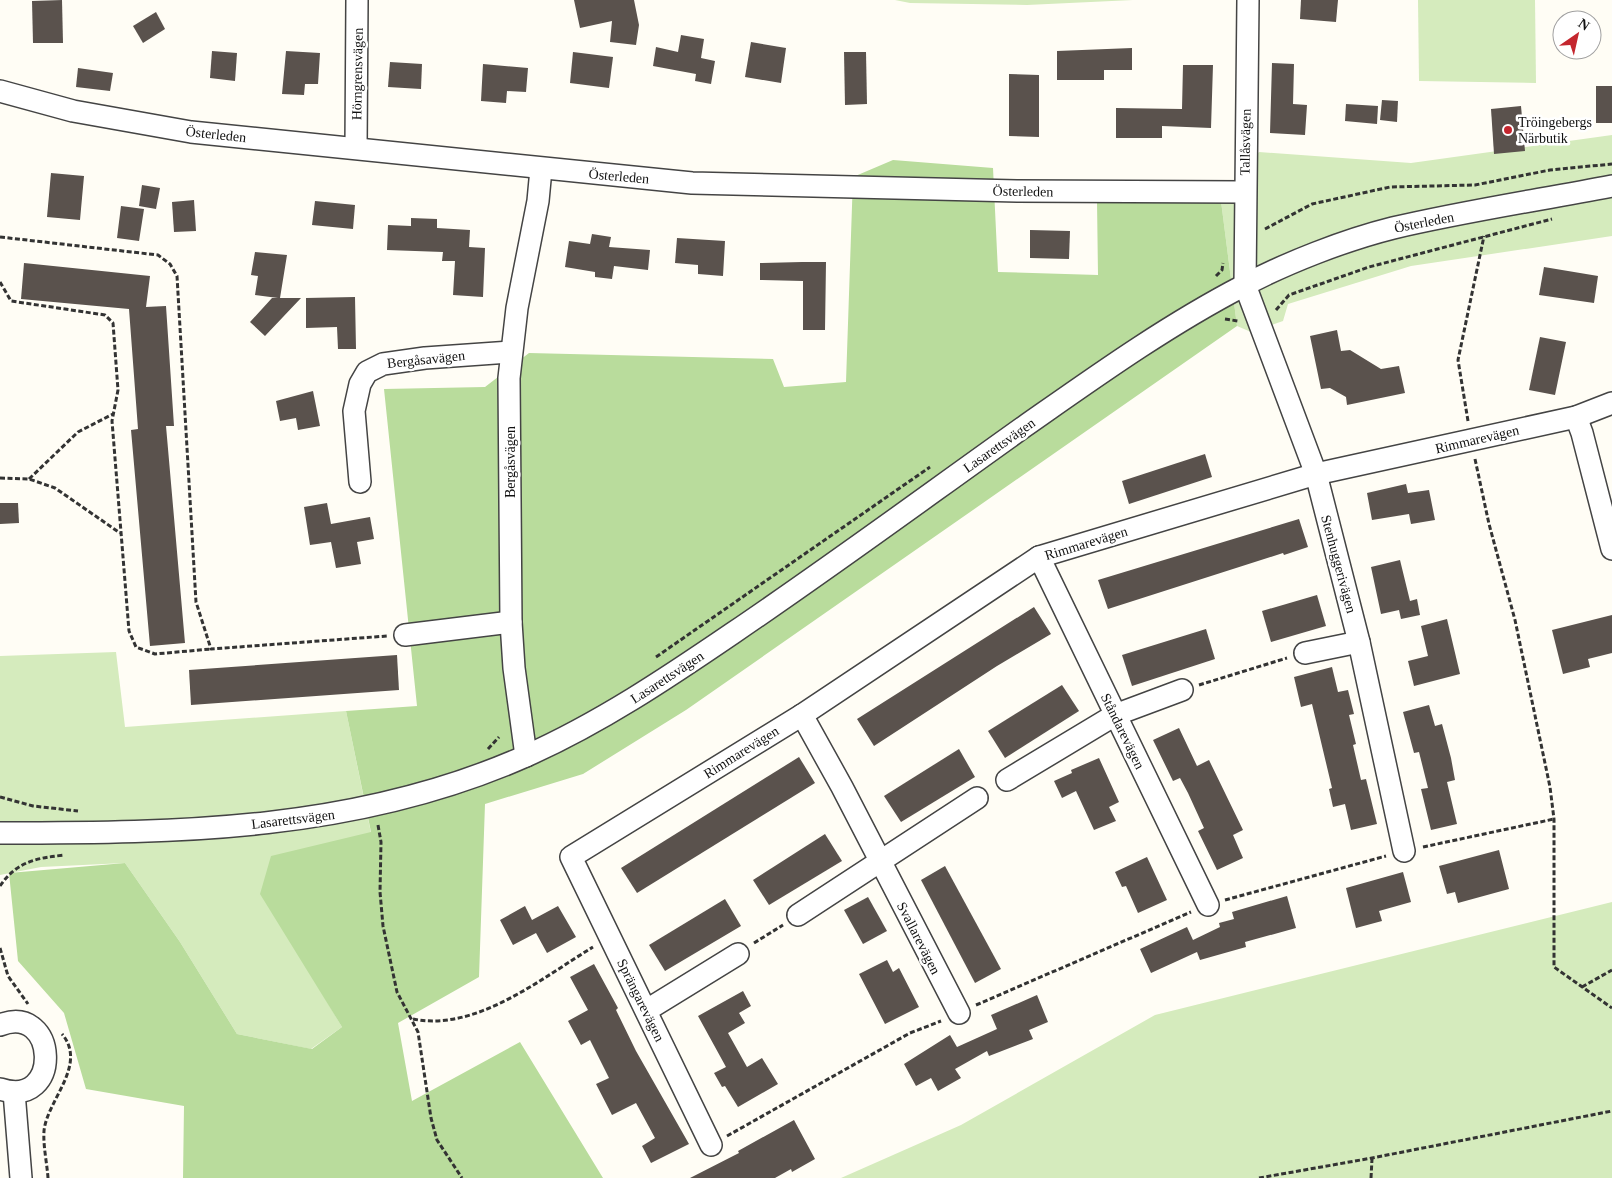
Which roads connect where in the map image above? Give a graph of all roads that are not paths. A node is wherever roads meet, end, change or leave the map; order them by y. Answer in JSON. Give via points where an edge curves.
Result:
{"nodes":[{"id":1,"x":357,"y":0,"type":"edge"},
{"id":2,"x":1248,"y":0,"type":"edge"},
{"id":3,"x":0,"y":91,"type":"edge"},
{"id":4,"x":356,"y":148,"type":"junction"},
{"id":5,"x":541,"y":169,"type":"junction"},
{"id":6,"x":1612,"y":186,"type":"edge"},
{"id":7,"x":1244,"y":192,"type":"junction"},
{"id":8,"x":1244,"y":285,"type":"junction"},
{"id":9,"x":510,"y":352,"type":"junction"},
{"id":10,"x":1612,"y":403,"type":"edge"},
{"id":11,"x":1576,"y":417,"type":"junction"},
{"id":12,"x":1316,"y":474,"type":"junction"},
{"id":13,"x":360,"y":482,"type":"dead end"},
{"id":14,"x":1612,"y":548,"type":"edge"},
{"id":15,"x":1040,"y":557,"type":"junction"},
{"id":16,"x":511,"y":622,"type":"junction"},
{"id":17,"x":405,"y":635,"type":"road end"},
{"id":18,"x":1359,"y":642,"type":"junction"},
{"id":19,"x":1305,"y":653,"type":"road end"},
{"id":20,"x":1182,"y":690,"type":"road end"},
{"id":21,"x":802,"y":715,"type":"junction"},
{"id":22,"x":1115,"y":715,"type":"junction"},
{"id":23,"x":526,"y":756,"type":"junction"},
{"id":24,"x":1007,"y":780,"type":"dead end"},
{"id":25,"x":978,"y":798,"type":"dead end"},
{"id":26,"x":0,"y":833,"type":"edge"},
{"id":27,"x":1404,"y":852,"type":"road end"},
{"id":28,"x":570,"y":857,"type":"joint"},
{"id":29,"x":880,"y":862,"type":"junction"},
{"id":30,"x":1208,"y":905,"type":"road end"},
{"id":31,"x":798,"y":915,"type":"road end"},
{"id":32,"x":738,"y":954,"type":"road end"},
{"id":33,"x":647,"y":1010,"type":"junction"},
{"id":34,"x":958,"y":1014,"type":"road end"},
{"id":35,"x":1,"y":1021,"type":"edge"},
{"id":36,"x":7,"y":1091,"type":"edge"},
{"id":37,"x":711,"y":1144,"type":"road end"},
{"id":38,"x":21,"y":1178,"type":"edge"}],
"edges":[{"from":1,"to":4,"type":"street","name":"Hörngrensvägen"},
{"from":2,"to":7,"type":"street","name":"Tallåsvägen"},
{"from":3,"to":4,"type":"street","name":"Österleden","via":[[73,111],[191,132]]},
{"from":4,"to":5,"type":"street","name":"Österleden"},
{"from":5,"to":7,"type":"street","name":"Österleden","via":[[692,183]]},
{"from":5,"to":9,"type":"street","name":"Bergåsvägen"},
{"from":6,"to":8,"type":"street","name":"Österleden","via":[[1391,229],[1331,248]]},
{"from":7,"to":8,"type":"street","name":"Tallåsvägen"},
{"from":8,"to":12,"type":"street","name":"Stenhuggerivägen"},
{"from":8,"to":23,"type":"street","name":"Lasarettsvägen","via":[[1107,368],[806,584],[662,682],[600,720]]},
{"from":9,"to":13,"type":"street","name":"Bergåsavägen","via":[[425,358],[383,364],[367,372],[360,384],[354,411]]},
{"from":9,"to":16,"type":"street","name":"Bergåsvägen"},
{"from":10,"to":11,"type":"street","name":"Rimmarevägen"},
{"from":11,"to":12,"type":"street","name":"Rimmarevägen"},
{"from":11,"to":14,"type":"street"},
{"from":12,"to":15,"type":"street","name":"Rimmarevägen"},
{"from":12,"to":18,"type":"street","name":"Stenhuggerivägen"},
{"from":15,"to":21,"type":"street","name":"Rimmarevägen"},
{"from":15,"to":22,"type":"street","name":"Ståndarevägen"},
{"from":16,"to":17,"type":"street"},
{"from":16,"to":23,"type":"street","name":"Bergåsvägen"},
{"from":18,"to":19,"type":"street"},
{"from":18,"to":27,"type":"street","name":"Stenhuggerivägen"},
{"from":20,"to":22,"type":"street"},
{"from":21,"to":28,"type":"street","name":"Rimmarevägen"},
{"from":21,"to":29,"type":"street","name":"Svallarevägen"},
{"from":22,"to":24,"type":"street"},
{"from":22,"to":30,"type":"street","name":"Ståndarevägen"},
{"from":23,"to":26,"type":"street","name":"Lasarettsvägen","via":[[408,798],[289,822],[223,828]]},
{"from":25,"to":29,"type":"street"},
{"from":28,"to":33,"type":"street","name":"Sprängarevägen"},
{"from":29,"to":31,"type":"street"},
{"from":29,"to":34,"type":"street","name":"Svallarevägen"},
{"from":32,"to":33,"type":"street"},
{"from":33,"to":37,"type":"street","name":"Sprängarevägen"},
{"from":35,"to":36,"type":"street","via":[[32,1029],[45,1044],[47,1056],[45,1069],[38,1081],[28,1088]]},
{"from":36,"to":38,"type":"street"}]}
